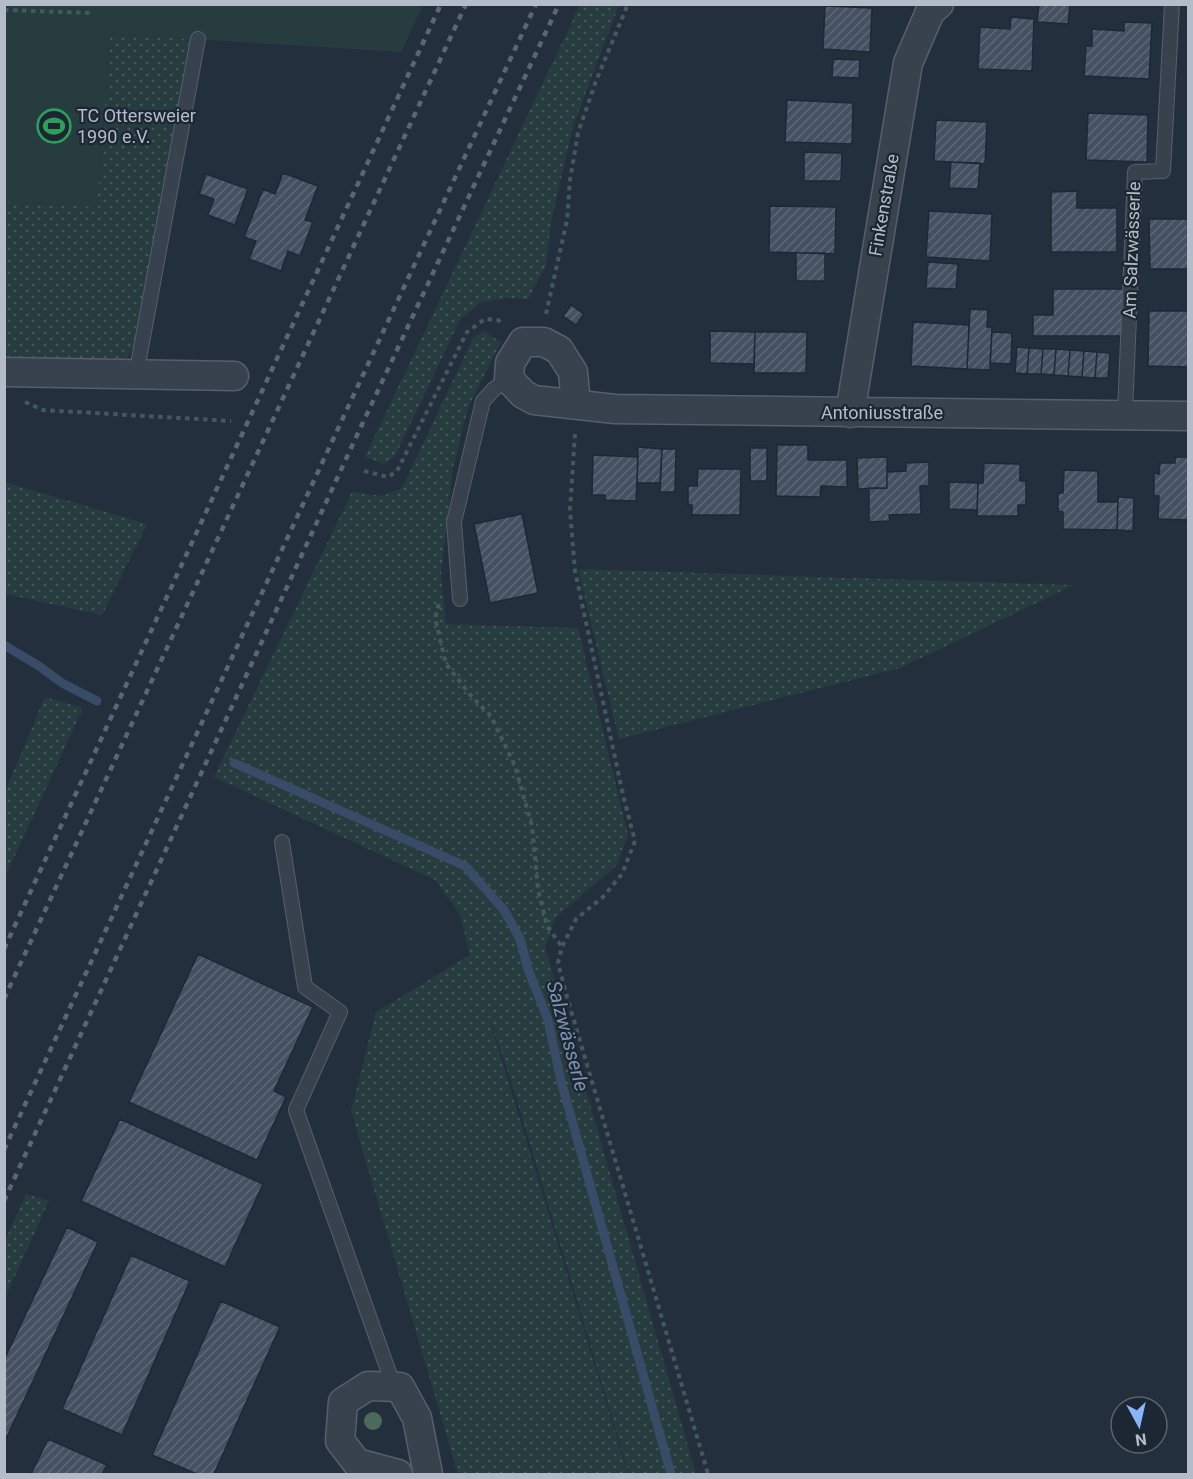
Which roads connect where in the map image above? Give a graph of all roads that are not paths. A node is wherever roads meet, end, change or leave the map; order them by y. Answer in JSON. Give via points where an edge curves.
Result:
{"nodes":[{"id":1,"x":939,"y":4,"type":"edge"},
{"id":2,"x":1172,"y":4,"type":"edge"},
{"id":3,"x":198,"y":39,"type":"dead end"},
{"id":4,"x":7,"y":372,"type":"edge"},
{"id":5,"x":136,"y":375,"type":"junction"},
{"id":6,"x":234,"y":376,"type":"dead end"},
{"id":7,"x":509,"y":379,"type":"junction"},
{"id":8,"x":576,"y":404,"type":"junction"},
{"id":9,"x":850,"y":413,"type":"junction"},
{"id":10,"x":1125,"y":413,"type":"junction"},
{"id":11,"x":1188,"y":416,"type":"edge"},
{"id":12,"x":460,"y":599,"type":"dead end"},
{"id":13,"x":282,"y":842,"type":"dead end"},
{"id":14,"x":394,"y":1387,"type":"junction"},
{"id":15,"x":398,"y":1474,"type":"edge"},
{"id":16,"x":428,"y":1474,"type":"edge"}],
"edges":[{"from":1,"to":9,"type":"street","name":"Finkenstraße","via":[[930,12],[908,63]]},
{"from":2,"to":10,"type":"lane","name":"Am Salzwässerle","via":[[1163,171],[1135,172]]},
{"from":3,"to":5,"type":"lane"},
{"from":4,"to":5,"type":"street"},
{"from":5,"to":6,"type":"street"},
{"from":7,"to":8,"type":"street","name":"Antoniusstraße","via":[[534,400]]},
{"from":7,"to":8,"type":"street","via":[[510,363],[534,342],[559,350],[573,372]]},
{"from":7,"to":12,"type":"lane","via":[[483,401],[454,522]]},
{"from":8,"to":9,"type":"street","name":"Antoniusstraße","via":[[615,409]]},
{"from":9,"to":10,"type":"street","name":"Antoniusstraße"},
{"from":10,"to":11,"type":"street","name":"Antoniusstraße"},
{"from":13,"to":14,"type":"lane","via":[[305,987],[340,1012],[296,1110]]},
{"from":14,"to":15,"type":"street","via":[[368,1386],[343,1402],[340,1441],[357,1463]]},
{"from":14,"to":16,"type":"street","via":[[400,1387],[417,1418]]}]}
